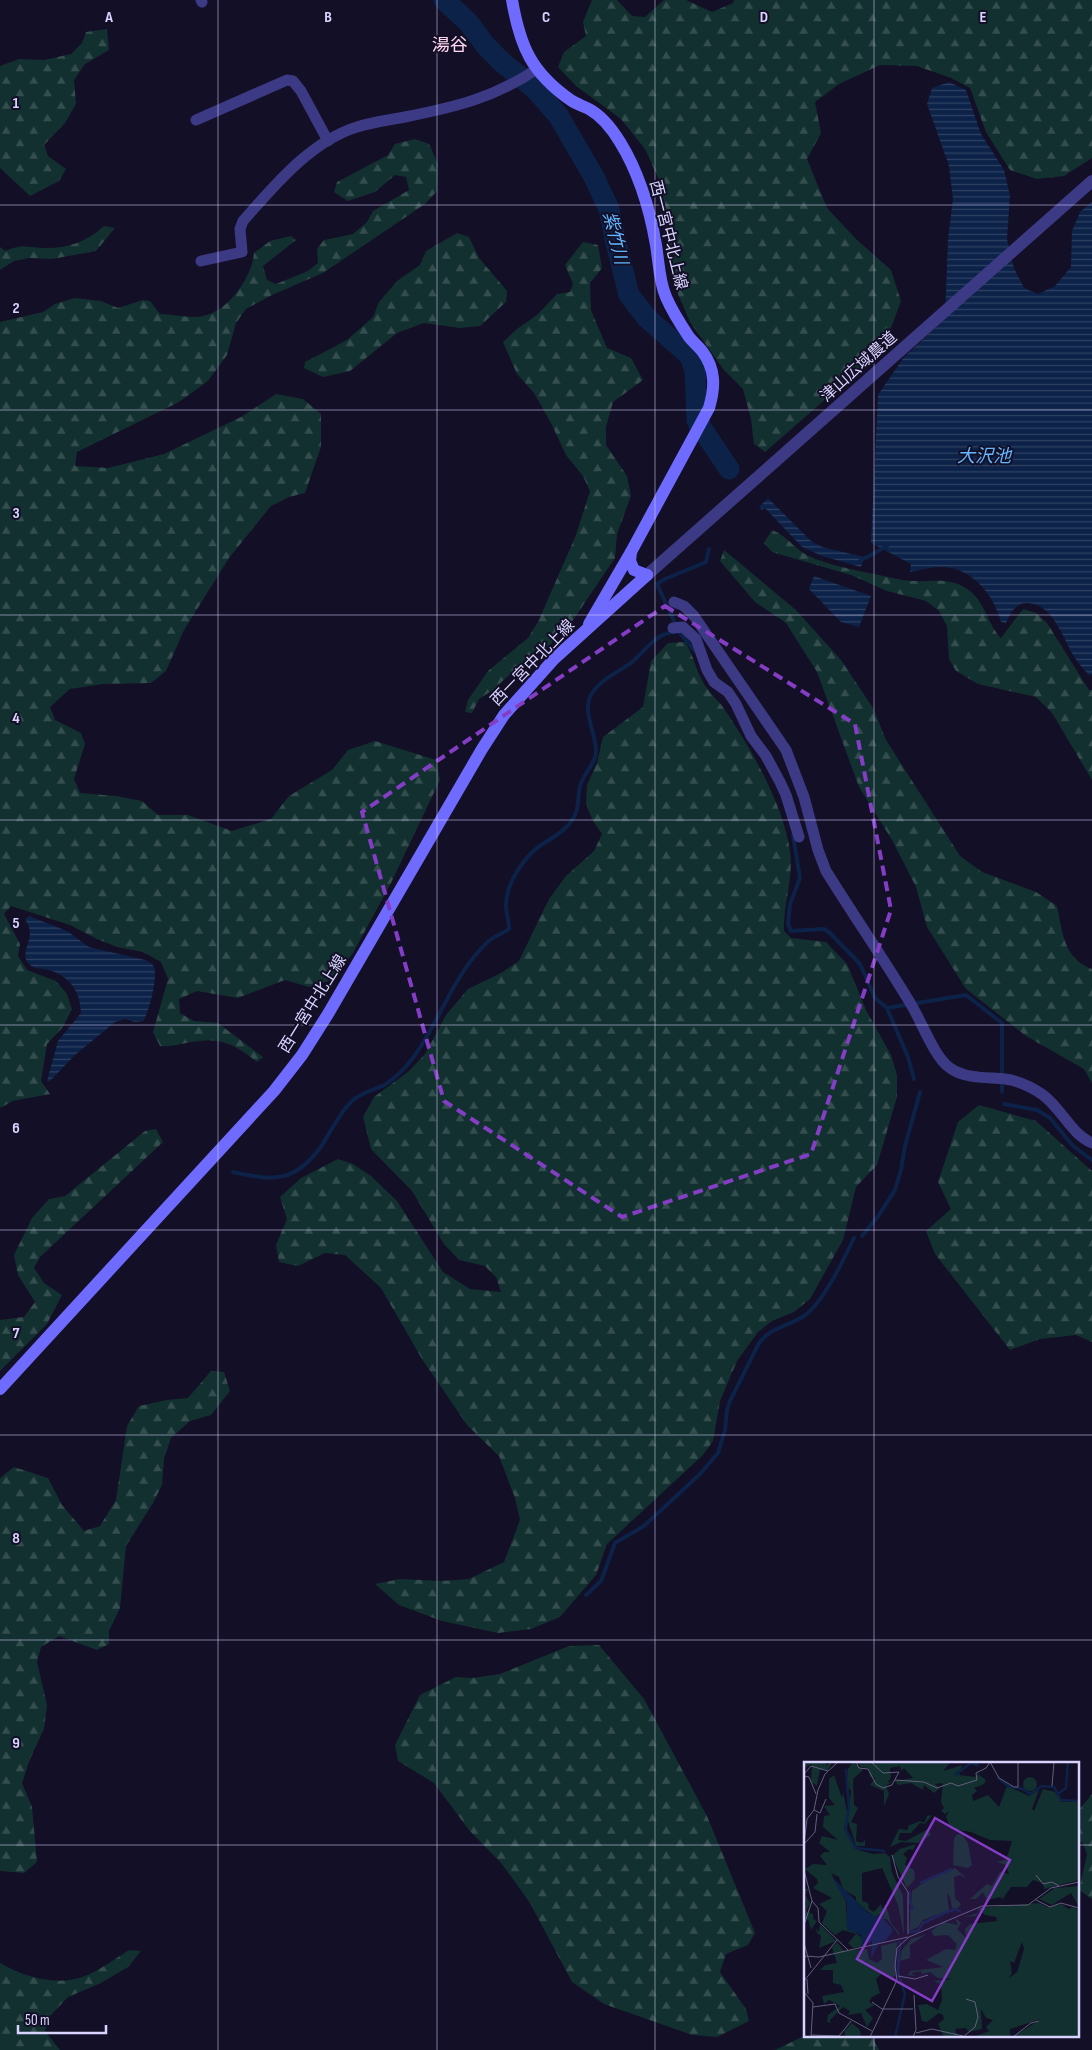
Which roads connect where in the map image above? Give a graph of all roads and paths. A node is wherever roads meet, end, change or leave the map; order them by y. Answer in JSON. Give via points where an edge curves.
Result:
{"nodes":[{"id":1,"x":512,"y":0,"type":"edge"},
{"id":2,"x":532,"y":72,"type":"junction"},
{"id":3,"x":196,"y":120,"type":"dead end"},
{"id":4,"x":328,"y":141,"type":"junction"},
{"id":5,"x":1092,"y":181,"type":"edge"},
{"id":6,"x":201,"y":261,"type":"dead end"},
{"id":7,"x":631,"y":552,"type":"junction"},
{"id":8,"x":647,"y":576,"type":"junction"},
{"id":9,"x":674,"y":602,"type":"dead end"},
{"id":10,"x":673,"y":628,"type":"dead end"},
{"id":11,"x":586,"y":631,"type":"junction"},
{"id":12,"x":799,"y":837,"type":"dead end"},
{"id":13,"x":1092,"y":1143,"type":"edge"},
{"id":14,"x":0,"y":1389,"type":"edge"}],
"edges":[{"from":1,"to":2,"type":"main road","name":"西一宮中北上線","via":[[519,37]]},
{"from":2,"to":4,"type":"street","via":[[476,100],[357,127]]},
{"from":2,"to":7,"type":"main road","name":"西一宮中北上線","via":[[606,123],[630,160],[646,204],[665,294],[690,338],[704,353],[712,371],[713,394],[704,419]]},
{"from":3,"to":4,"type":"street","via":[[287,80],[293,81],[301,90]]},
{"from":4,"to":6,"type":"street","via":[[294,166],[243,221],[240,229],[242,252]]},
{"from":5,"to":8,"type":"street","name":"津山広域農道"},
{"from":7,"to":8,"type":"main road","via":[[634,570]]},
{"from":7,"to":11,"type":"main road","name":"西一宮中北上線"},
{"from":8,"to":11,"type":"main road","name":"西一宮中北上線"},
{"from":9,"to":13,"type":"street","via":[[694,616],[786,750],[802,790],[826,871],[914,1008],[940,1058],[950,1069],[972,1076],[1024,1084],[1044,1096],[1075,1130]]},
{"from":10,"to":12,"type":"street","via":[[683,627],[696,640],[714,682],[728,692],[736,704],[751,736],[780,782]]},
{"from":11,"to":14,"type":"main road","name":"西一宮中北上線","via":[[554,659],[504,716],[302,1055],[274,1091]]}]}
